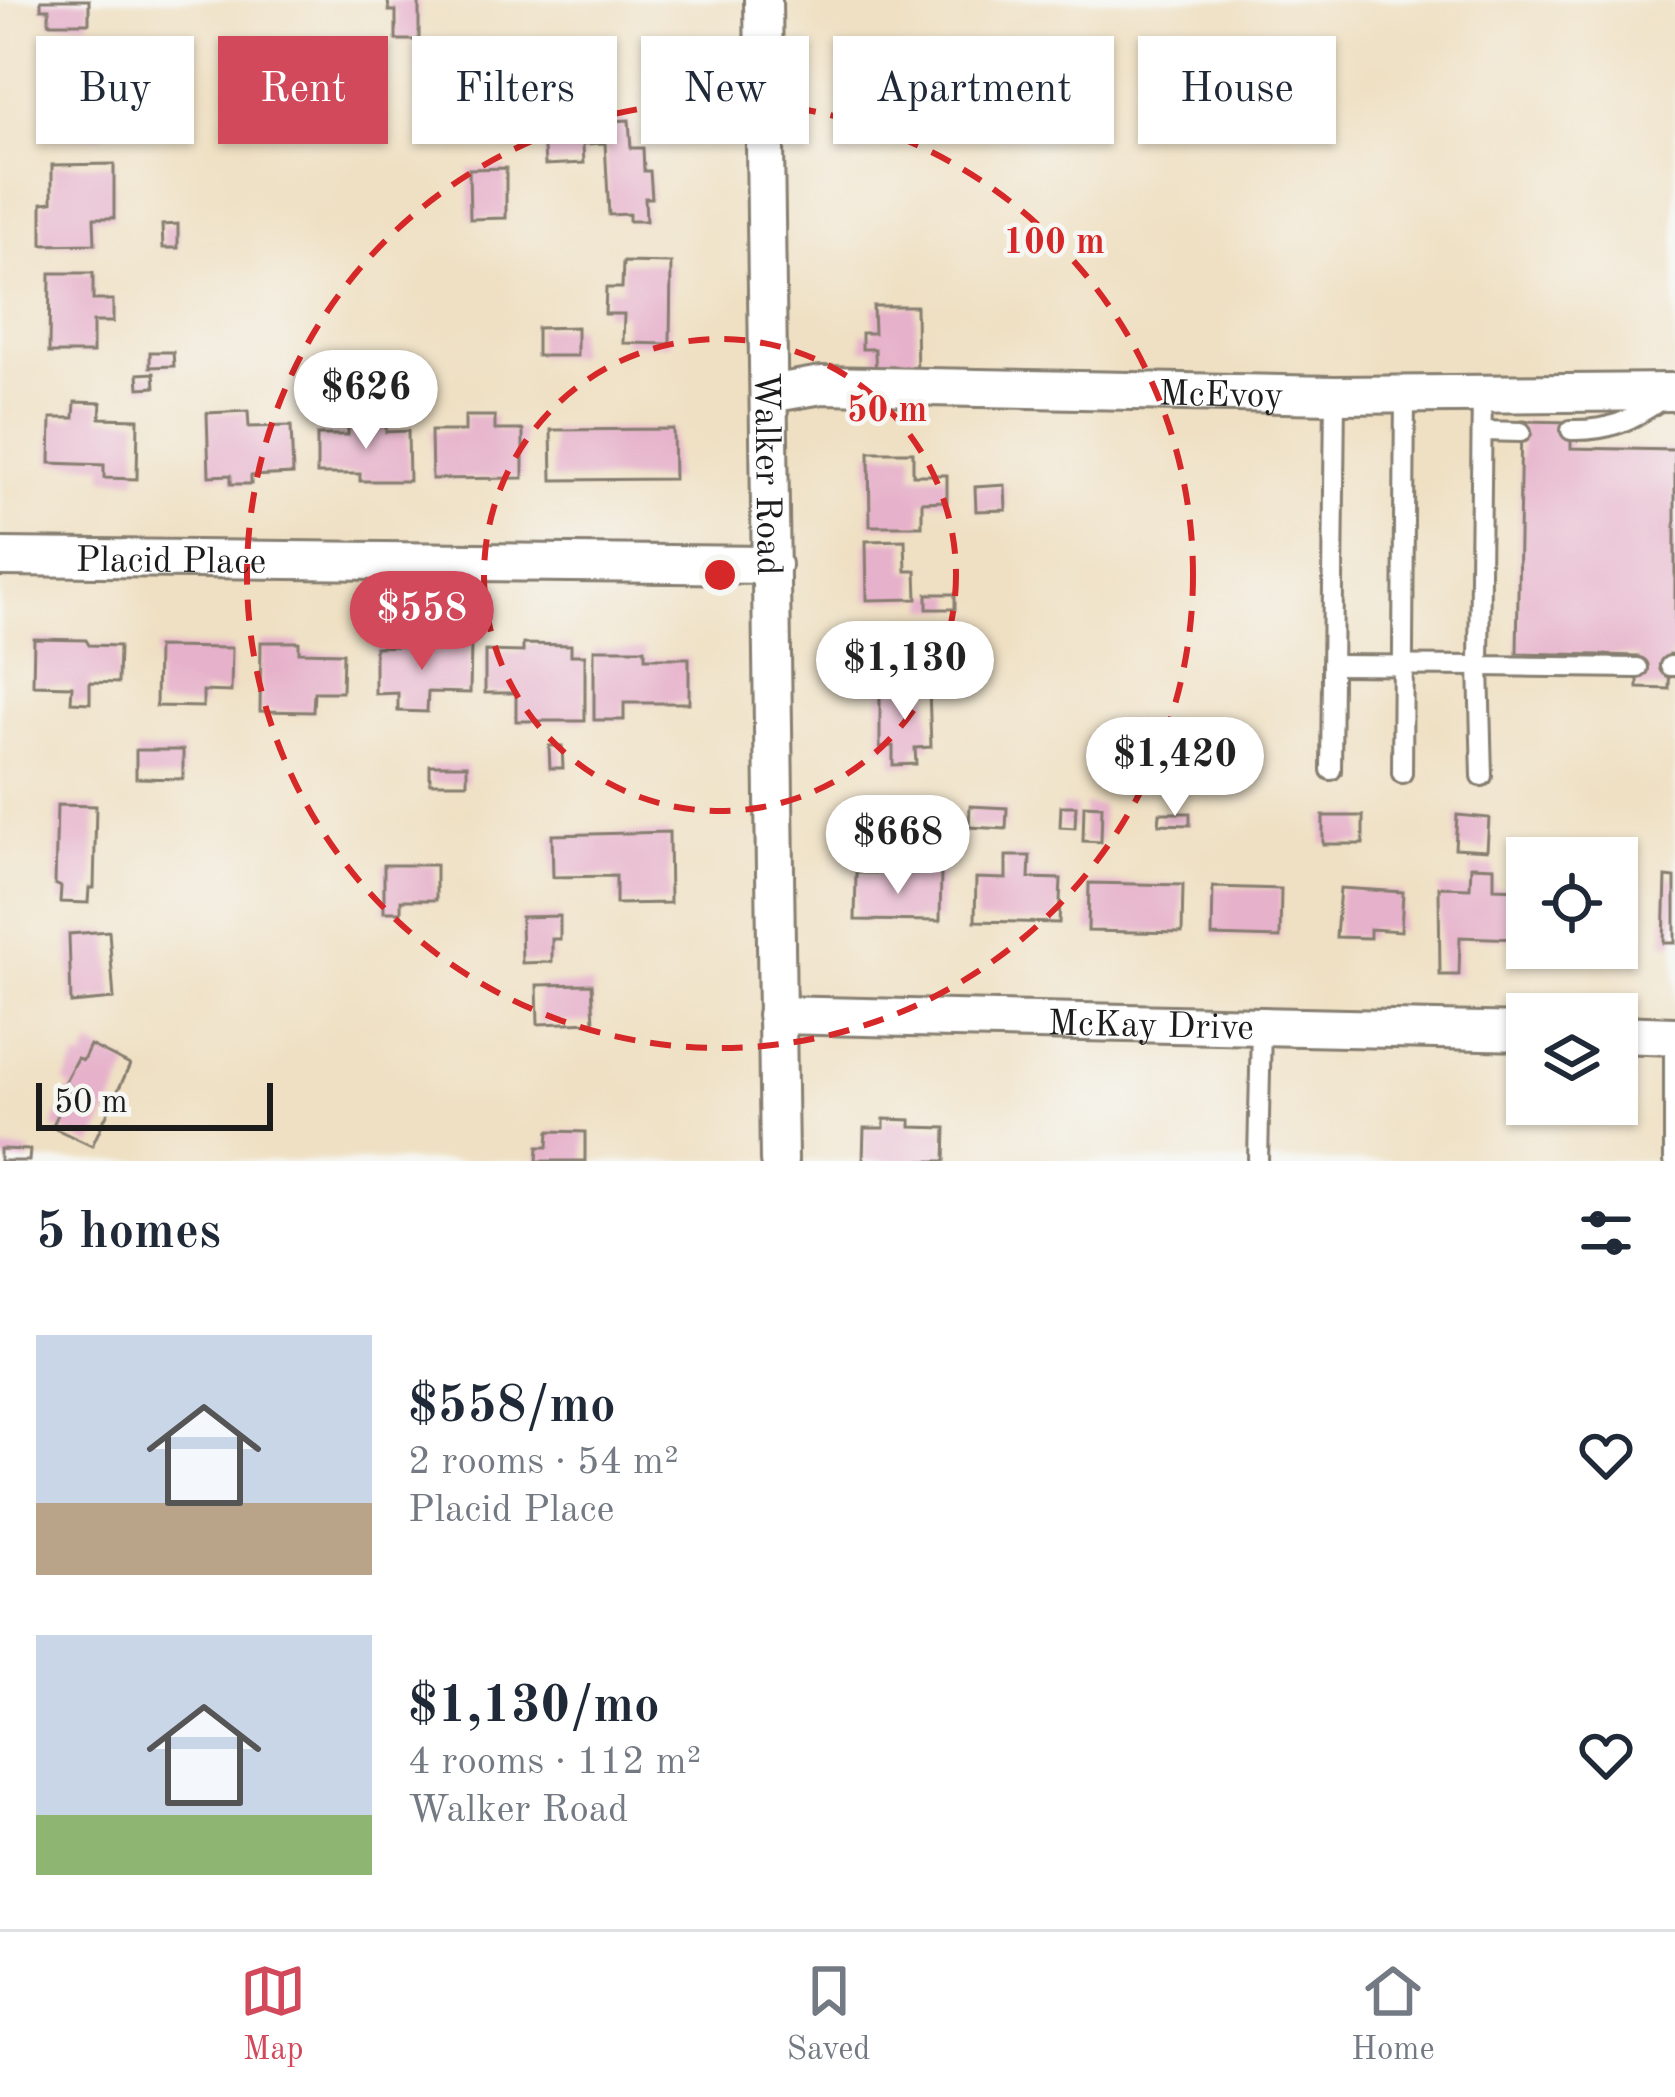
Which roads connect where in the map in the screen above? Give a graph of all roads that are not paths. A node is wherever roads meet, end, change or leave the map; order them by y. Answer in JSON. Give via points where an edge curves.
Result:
{"nodes":[{"id":1,"x":763,"y":0,"type":"edge"},
{"id":2,"x":1482,"y":391,"type":"junction"},
{"id":3,"x":1673,"y":392,"type":"edge"},
{"id":4,"x":1405,"y":393,"type":"junction"},
{"id":5,"x":769,"y":394,"type":"junction"},
{"id":6,"x":1335,"y":394,"type":"junction"},
{"id":7,"x":1571,"y":430,"type":"dead end"},
{"id":8,"x":1482,"y":431,"type":"junction"},
{"id":9,"x":1521,"y":432,"type":"dead end"},
{"id":10,"x":0,"y":557,"type":"edge"},
{"id":11,"x":772,"y":566,"type":"junction"},
{"id":12,"x":1332,"y":664,"type":"junction"},
{"id":13,"x":1402,"y":666,"type":"junction"},
{"id":14,"x":1480,"y":666,"type":"junction"},
{"id":15,"x":1638,"y":668,"type":"dead end"},
{"id":16,"x":1330,"y":770,"type":"dead end"},
{"id":17,"x":1402,"y":772,"type":"dead end"},
{"id":18,"x":1482,"y":776,"type":"dead end"},
{"id":19,"x":776,"y":1015,"type":"junction"},
{"id":20,"x":1262,"y":1026,"type":"junction"},
{"id":21,"x":1506,"y":1032,"type":"edge"},
{"id":22,"x":1638,"y":1035,"type":"edge"},
{"id":23,"x":1674,"y":1036,"type":"edge"},
{"id":24,"x":779,"y":1161,"type":"edge"},
{"id":25,"x":1258,"y":1161,"type":"edge"},
{"id":26,"x":1674,"y":1161,"type":"edge"}],
"edges":[{"from":1,"to":5,"type":"street","name":"Walker Road"},
{"from":2,"to":3,"type":"street","name":"McEvoy"},
{"from":2,"to":4,"type":"street","name":"McEvoy"},
{"from":2,"to":8,"type":"lane"},
{"from":3,"to":7,"type":"lane","via":[[1621,424]]},
{"from":4,"to":6,"type":"street","name":"McEvoy"},
{"from":4,"to":13,"type":"lane"},
{"from":5,"to":6,"type":"street","name":"McEvoy","via":[[822,385]]},
{"from":5,"to":11,"type":"street","name":"Walker Road"},
{"from":6,"to":12,"type":"lane"},
{"from":8,"to":9,"type":"lane"},
{"from":8,"to":14,"type":"lane"},
{"from":10,"to":11,"type":"street","name":"Placid Place"},
{"from":11,"to":19,"type":"street","name":"Walker Road"},
{"from":12,"to":13,"type":"lane"},
{"from":12,"to":16,"type":"lane"},
{"from":13,"to":14,"type":"lane"},
{"from":13,"to":17,"type":"lane"},
{"from":14,"to":15,"type":"lane"},
{"from":14,"to":18,"type":"lane"},
{"from":19,"to":20,"type":"street","name":"McKay Drive"},
{"from":19,"to":24,"type":"street","name":"Walker Road"},
{"from":20,"to":21,"type":"street","name":"McKay Drive"},
{"from":20,"to":25,"type":"lane"},
{"from":22,"to":23,"type":"street"},
{"from":23,"to":26,"type":"lane"}]}
